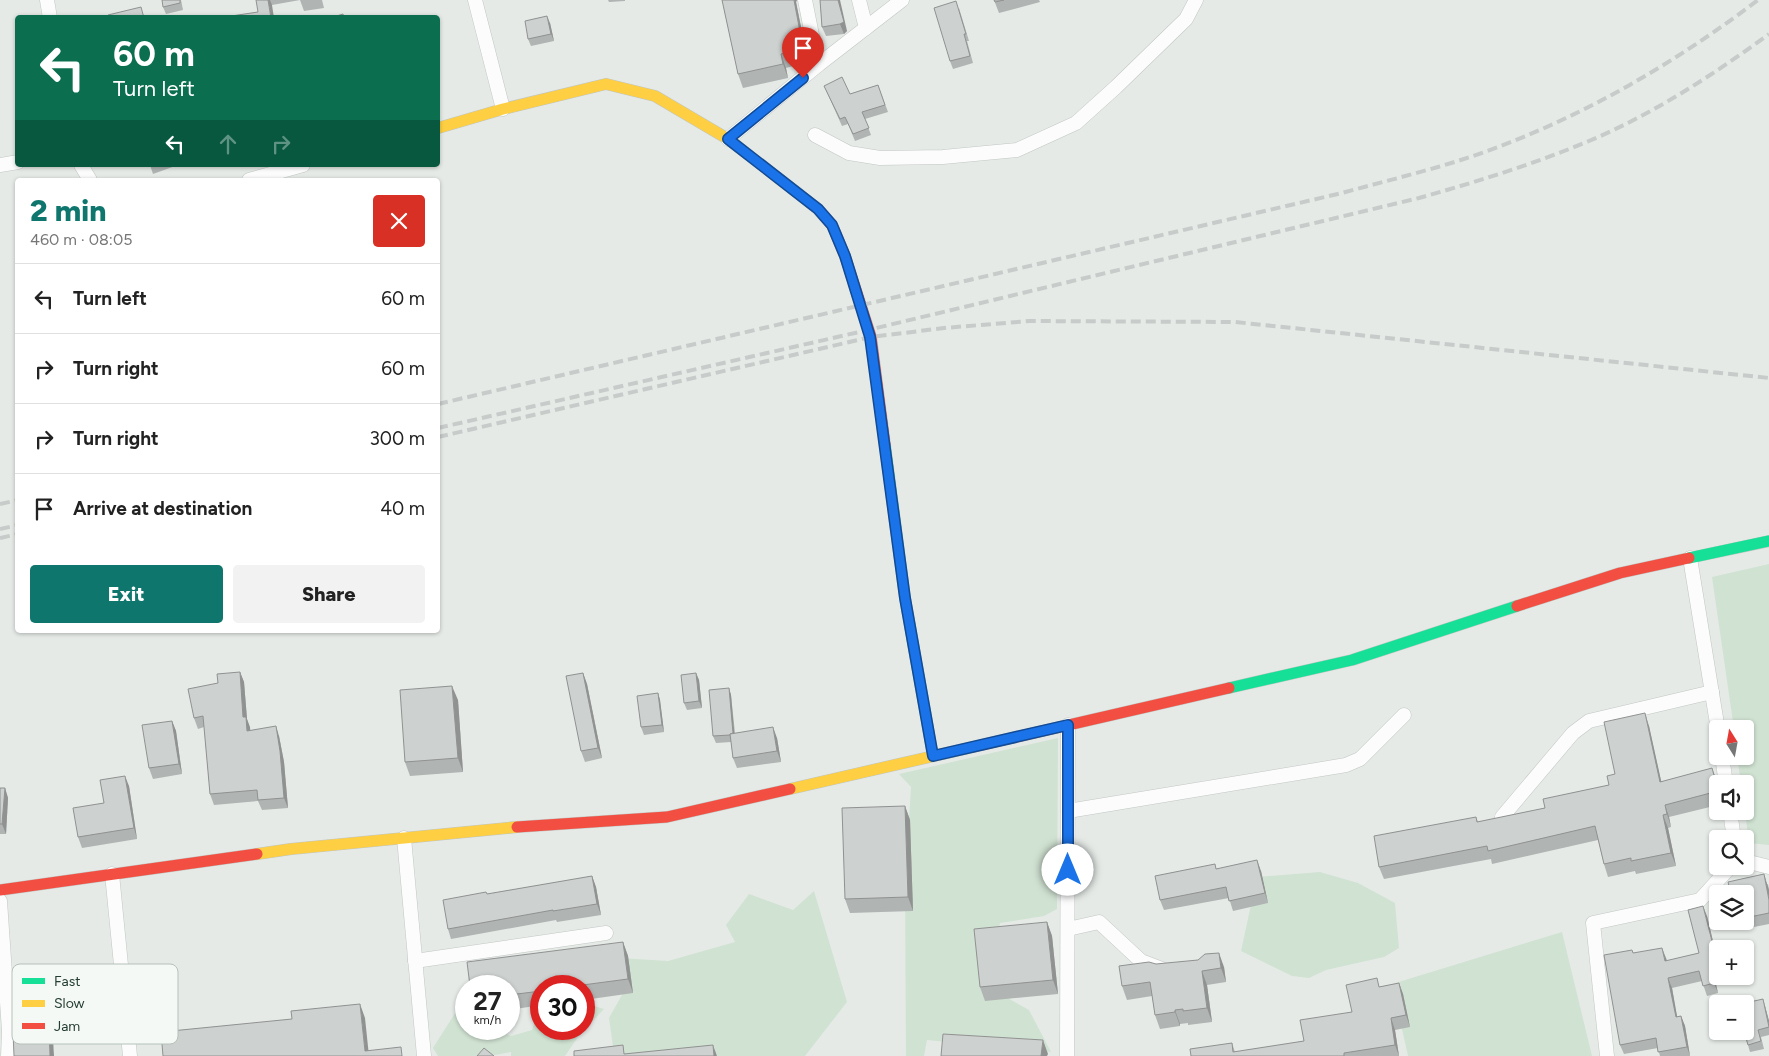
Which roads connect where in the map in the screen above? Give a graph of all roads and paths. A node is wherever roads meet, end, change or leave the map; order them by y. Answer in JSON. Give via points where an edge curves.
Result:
{"nodes":[{"id":1,"x":47,"y":0,"type":"edge"},
{"id":2,"x":475,"y":0,"type":"edge"},
{"id":3,"x":804,"y":0,"type":"edge"},
{"id":4,"x":859,"y":0,"type":"edge"},
{"id":5,"x":902,"y":0,"type":"edge"},
{"id":6,"x":1196,"y":0,"type":"edge"},
{"id":7,"x":50,"y":15,"type":"edge"},
{"id":8,"x":866,"y":28,"type":"junction"},
{"id":9,"x":818,"y":65,"type":"junction"},
{"id":10,"x":503,"y":109,"type":"junction"},
{"id":11,"x":440,"y":127,"type":"edge"},
{"id":12,"x":815,"y":135,"type":"dead end"},
{"id":13,"x":728,"y":139,"type":"junction"},
{"id":14,"x":15,"y":162,"type":"edge"},
{"id":15,"x":0,"y":165,"type":"edge"},
{"id":16,"x":82,"y":167,"type":"edge"},
{"id":17,"x":296,"y":167,"type":"edge"},
{"id":18,"x":89,"y":178,"type":"edge"},
{"id":19,"x":256,"y":178,"type":"edge"},
{"id":20,"x":1769,"y":541,"type":"edge"},
{"id":21,"x":1690,"y":558,"type":"junction"},
{"id":22,"x":1712,"y":692,"type":"junction"},
{"id":23,"x":1404,"y":715,"type":"dead end"},
{"id":24,"x":1716,"y":720,"type":"edge"},
{"id":25,"x":1068,"y":725,"type":"junction"},
{"id":26,"x":933,"y":756,"type":"junction"},
{"id":27,"x":1068,"y":811,"type":"junction"},
{"id":28,"x":1502,"y":817,"type":"edge"},
{"id":29,"x":404,"y":838,"type":"junction"},
{"id":30,"x":1754,"y":863,"type":"edge"},
{"id":31,"x":1769,"y":867,"type":"edge"},
{"id":32,"x":112,"y":874,"type":"junction"},
{"id":33,"x":1723,"y":875,"type":"edge"},
{"id":34,"x":0,"y":890,"type":"edge"},
{"id":35,"x":0,"y":901,"type":"edge"},
{"id":36,"x":1068,"y":929,"type":"junction"},
{"id":37,"x":606,"y":933,"type":"dead end"},
{"id":38,"x":415,"y":961,"type":"junction"},
{"id":39,"x":121,"y":964,"type":"edge"},
{"id":40,"x":1176,"y":968,"type":"edge"},
{"id":41,"x":8,"y":1056,"type":"edge"},
{"id":42,"x":424,"y":1056,"type":"edge"},
{"id":43,"x":1067,"y":1056,"type":"edge"},
{"id":44,"x":1607,"y":1056,"type":"edge"}],
"edges":[{"from":1,"to":7,"type":"street"},
{"from":2,"to":10,"type":"street"},
{"from":3,"to":9,"type":"street"},
{"from":4,"to":8,"type":"street"},
{"from":5,"to":8,"type":"street"},
{"from":6,"to":12,"type":"street","via":[[1186,19],[1076,123],[1017,150],[943,157],[880,158],[848,153]]},
{"from":8,"to":9,"type":"street"},
{"from":9,"to":13,"type":"street"},
{"from":10,"to":11,"type":"main road"},
{"from":10,"to":13,"type":"main road","via":[[606,84],[655,96]]},
{"from":13,"to":26,"type":"main road","via":[[818,209],[832,225],[845,256],[870,337],[905,598]]},
{"from":14,"to":15,"type":"street"},
{"from":16,"to":18,"type":"street"},
{"from":17,"to":19,"type":"street"},
{"from":20,"to":21,"type":"main road"},
{"from":21,"to":22,"type":"street"},
{"from":21,"to":25,"type":"main road","via":[[1620,573],[1352,660]]},
{"from":22,"to":24,"type":"street"},
{"from":22,"to":28,"type":"street","via":[[1589,721],[1573,733]]},
{"from":23,"to":27,"type":"street","via":[[1360,759],[1346,764]]},
{"from":25,"to":26,"type":"main road"},
{"from":25,"to":27,"type":"street"},
{"from":26,"to":29,"type":"main road","via":[[667,817]]},
{"from":27,"to":36,"type":"street"},
{"from":29,"to":32,"type":"main road","via":[[291,849]]},
{"from":29,"to":38,"type":"street"},
{"from":30,"to":31,"type":"street"},
{"from":32,"to":34,"type":"main road"},
{"from":32,"to":39,"type":"street"},
{"from":33,"to":44,"type":"street","via":[[1700,900],[1593,923]]},
{"from":35,"to":41,"type":"street"},
{"from":36,"to":40,"type":"street","via":[[1099,922],[1140,961],[1160,969]]},
{"from":36,"to":43,"type":"street"},
{"from":37,"to":38,"type":"street"},
{"from":38,"to":42,"type":"street"}]}
